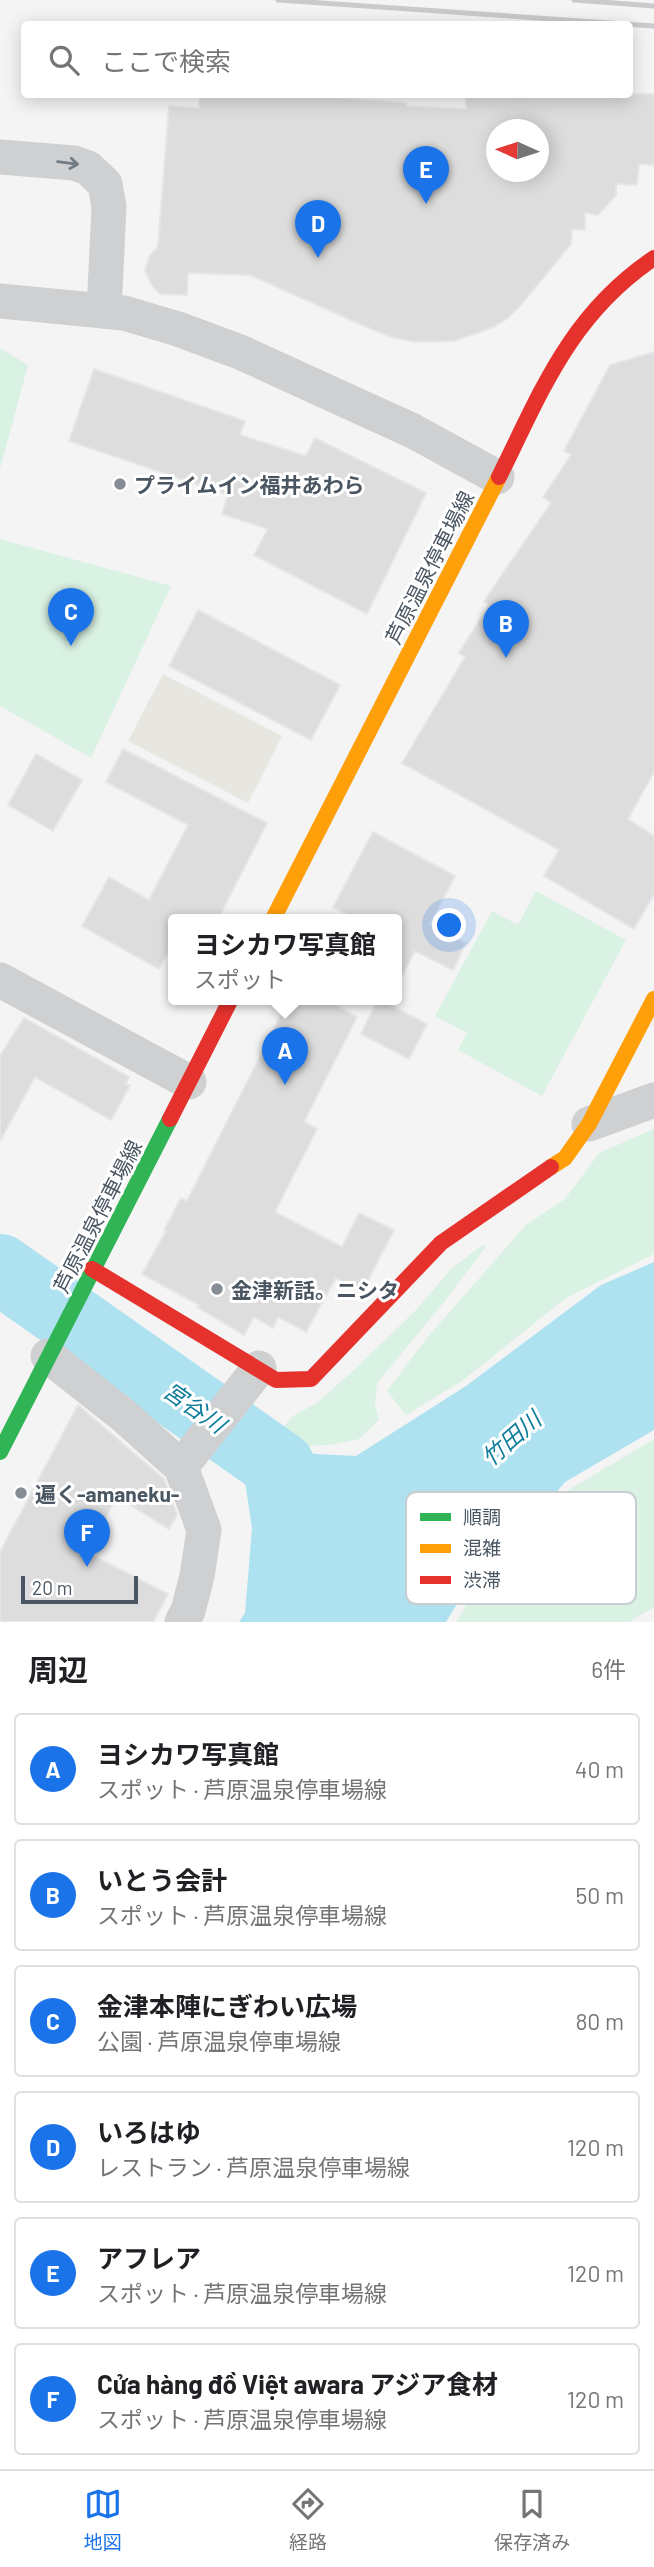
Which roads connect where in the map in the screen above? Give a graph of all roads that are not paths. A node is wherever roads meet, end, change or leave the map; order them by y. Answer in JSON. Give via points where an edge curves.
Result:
{"nodes":[{"id":1,"x":0,"y":157,"type":"edge"},
{"id":2,"x":654,"y":258,"type":"edge"},
{"id":3,"x":0,"y":301,"type":"edge"},
{"id":4,"x":104,"y":311,"type":"junction"},
{"id":5,"x":497,"y":477,"type":"junction"},
{"id":6,"x":276,"y":914,"type":"edge"},
{"id":7,"x":0,"y":980,"type":"edge"},
{"id":8,"x":654,"y":999,"type":"edge"},
{"id":9,"x":228,"y":1005,"type":"edge"},
{"id":10,"x":188,"y":1082,"type":"junction"},
{"id":11,"x":654,"y":1100,"type":"edge"},
{"id":12,"x":589,"y":1124,"type":"junction"},
{"id":13,"x":92,"y":1269,"type":"junction"},
{"id":14,"x":48,"y":1356,"type":"junction"},
{"id":15,"x":259,"y":1368,"type":"junction"},
{"id":16,"x":0,"y":1452,"type":"edge"},
{"id":17,"x":181,"y":1467,"type":"junction"},
{"id":18,"x":182,"y":1622,"type":"edge"}],
"edges":[{"from":1,"to":4,"type":"street","one_way":true,"via":[[74,163],[88,168],[105,184],[109,208]]},
{"from":2,"to":5,"type":"main road","name":"芦原温泉停車場線","via":[[607,295],[578,329]]},
{"from":3,"to":4,"type":"street"},
{"from":4,"to":5,"type":"street","via":[[157,322],[240,352],[413,431]]},
{"from":5,"to":6,"type":"main road","name":"芦原温泉停車場線"},
{"from":7,"to":10,"type":"street"},
{"from":8,"to":12,"type":"main road"},
{"from":9,"to":10,"type":"main road","name":"芦原温泉停車場線"},
{"from":10,"to":13,"type":"main road","name":"芦原温泉停車場線"},
{"from":11,"to":12,"type":"street"},
{"from":12,"to":15,"type":"main road","via":[[565,1158],[441,1242],[311,1378],[276,1380]]},
{"from":13,"to":14,"type":"main road","name":"芦原温泉停車場線"},
{"from":13,"to":15,"type":"main road"},
{"from":14,"to":16,"type":"main road","name":"芦原温泉停車場線"},
{"from":14,"to":17,"type":"street"},
{"from":15,"to":17,"type":"street"},
{"from":17,"to":18,"type":"street","via":[[204,1530],[197,1576]]}]}
